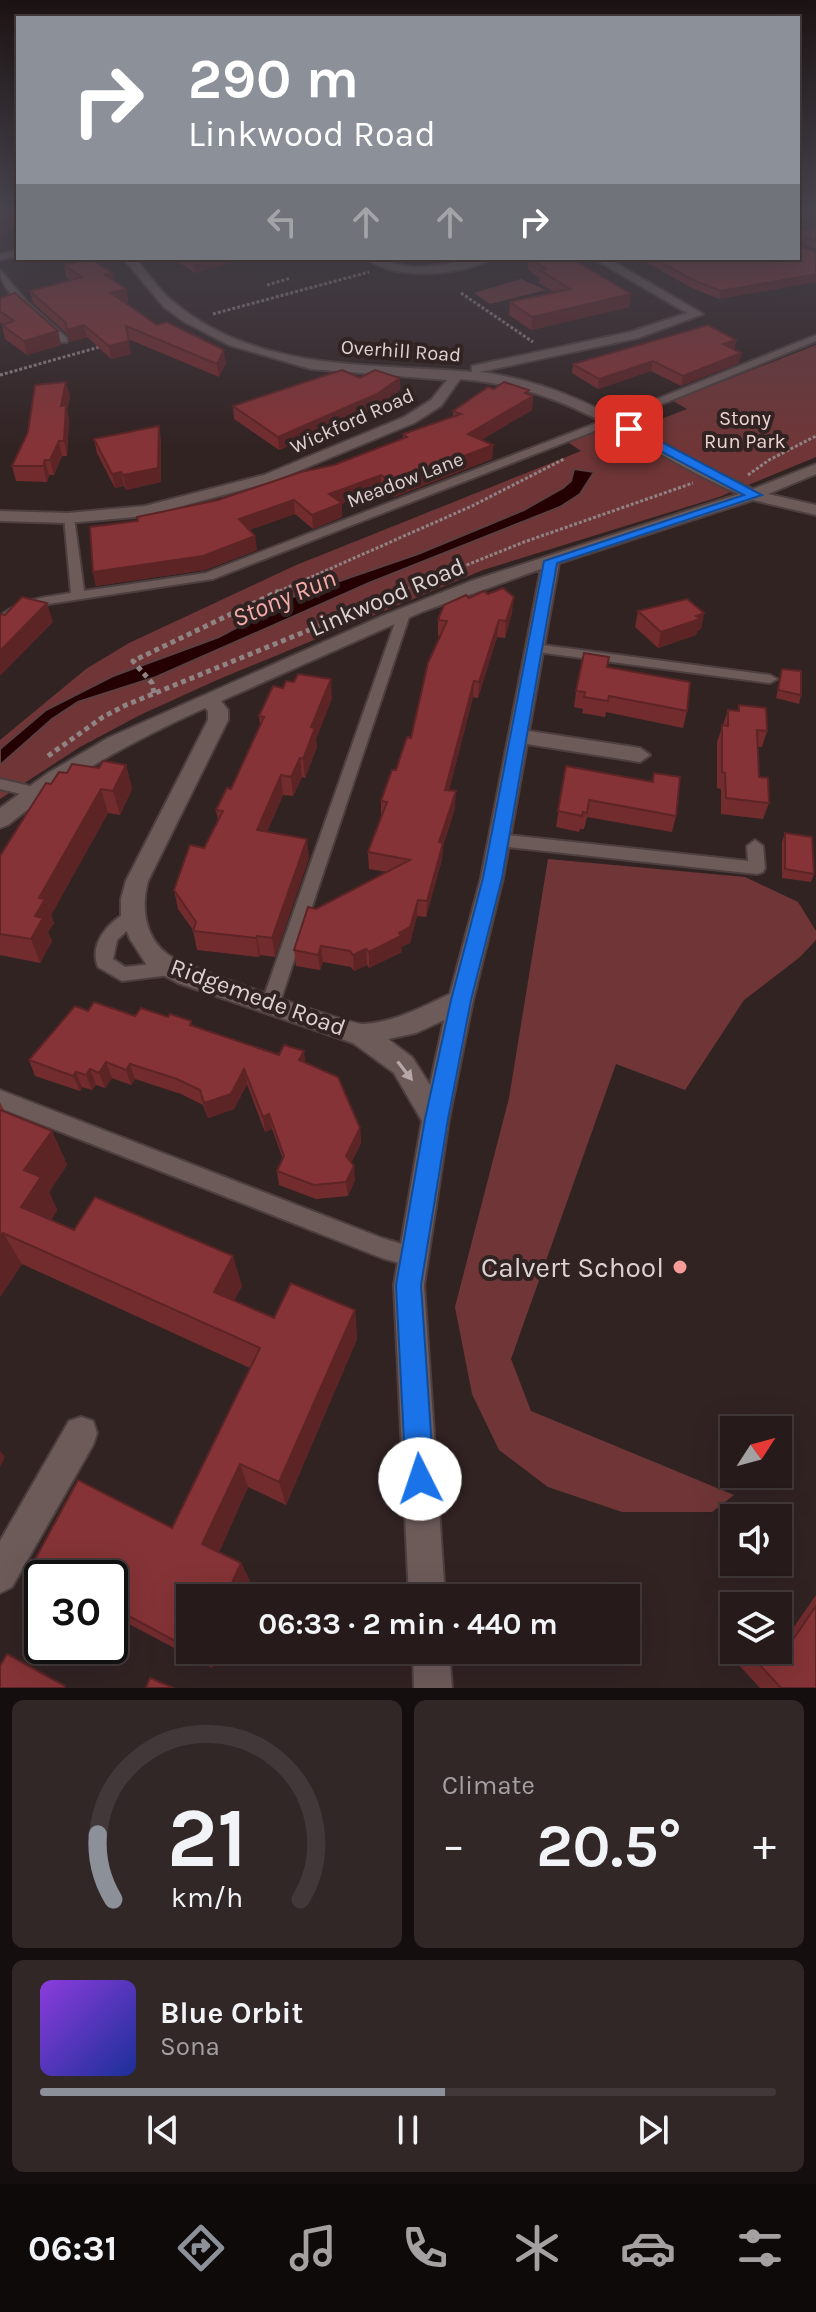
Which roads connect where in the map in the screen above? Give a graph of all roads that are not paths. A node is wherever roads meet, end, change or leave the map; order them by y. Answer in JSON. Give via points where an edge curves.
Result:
{"nodes":[{"id":1,"x":11,"y":288,"type":"edge"},
{"id":2,"x":154,"y":288,"type":"edge"},
{"id":3,"x":651,"y":288,"type":"edge"},
{"id":4,"x":816,"y":338,"type":"edge"},
{"id":5,"x":64,"y":340,"type":"edge"},
{"id":6,"x":513,"y":362,"type":"junction"},
{"id":7,"x":452,"y":373,"type":"junction"},
{"id":8,"x":514,"y":381,"type":"junction"},
{"id":9,"x":613,"y":420,"type":"junction"},
{"id":10,"x":816,"y":469,"type":"edge"},
{"id":11,"x":756,"y":495,"type":"junction"},
{"id":12,"x":816,"y":510,"type":"edge"},
{"id":13,"x":0,"y":516,"type":"edge"},
{"id":14,"x":68,"y":518,"type":"junction"},
{"id":15,"x":551,"y":561,"type":"junction"},
{"id":16,"x":78,"y":595,"type":"junction"},
{"id":17,"x":404,"y":614,"type":"junction"},
{"id":18,"x":0,"y":623,"type":"edge"},
{"id":19,"x":535,"y":648,"type":"junction"},
{"id":20,"x":770,"y":679,"type":"dead end"},
{"id":21,"x":208,"y":699,"type":"junction"},
{"id":22,"x":519,"y":736,"type":"junction"},
{"id":23,"x":640,"y":755,"type":"dead end"},
{"id":24,"x":15,"y":787,"type":"edge"},
{"id":25,"x":0,"y":820,"type":"edge"},
{"id":26,"x":498,"y":840,"type":"junction"},
{"id":27,"x":755,"y":846,"type":"dead end"},
{"id":28,"x":133,"y":917,"type":"junction"},
{"id":29,"x":172,"y":969,"type":"junction"},
{"id":30,"x":461,"y":1000,"type":"junction"},
{"id":31,"x":270,"y":1005,"type":"junction"},
{"id":32,"x":362,"y":1035,"type":"junction"},
{"id":33,"x":0,"y":1099,"type":"edge"},
{"id":34,"x":436,"y":1119,"type":"junction"},
{"id":35,"x":413,"y":1257,"type":"junction"},
{"id":36,"x":81,"y":1433,"type":"dead end"},
{"id":37,"x":0,"y":1575,"type":"edge"},
{"id":38,"x":426,"y":1584,"type":"edge"},
{"id":39,"x":432,"y":1664,"type":"edge"},
{"id":40,"x":433,"y":1688,"type":"edge"}],
"edges":[{"from":1,"to":5,"type":"lane"},
{"from":2,"to":7,"type":"street","name":"Overhill Road","via":[[177,311],[277,357],[356,371]]},
{"from":3,"to":6,"type":"street","via":[[697,314],[633,335]]},
{"from":4,"to":9,"type":"lane","name":"Meadow Lane"},
{"from":6,"to":7,"type":"street"},
{"from":6,"to":8,"type":"street"},
{"from":7,"to":8,"type":"street","name":"Overhill Road"},
{"from":7,"to":14,"type":"street","name":"Wickford Road","via":[[448,391],[422,413],[281,473],[146,511]]},
{"from":8,"to":9,"type":"street","name":"Overhill Road","via":[[574,400]]},
{"from":9,"to":11,"type":"street","name":"Overhill Road"},
{"from":9,"to":16,"type":"lane","name":"Meadow Lane","via":[[209,576]]},
{"from":10,"to":11,"type":"street","name":"Linkwood Road"},
{"from":11,"to":12,"type":"street","name":"Overhill Road"},
{"from":11,"to":15,"type":"street","name":"Linkwood Road"},
{"from":13,"to":14,"type":"street","name":"Wickford Road"},
{"from":14,"to":16,"type":"lane"},
{"from":15,"to":17,"type":"street","name":"Linkwood Road"},
{"from":15,"to":19,"type":"street"},
{"from":16,"to":18,"type":"lane","name":"Meadow Lane","via":[[32,603]]},
{"from":17,"to":21,"type":"street","name":"Linkwood Road"},
{"from":17,"to":31,"type":"lane"},
{"from":19,"to":20,"type":"lane"},
{"from":19,"to":22,"type":"street"},
{"from":21,"to":24,"type":"street","name":"Linkwood Road"},
{"from":21,"to":28,"type":"street","via":[[218,710],[218,720],[137,881]]},
{"from":22,"to":23,"type":"street"},
{"from":22,"to":26,"type":"street"},
{"from":24,"to":25,"type":"street","name":"Linkwood Road"},
{"from":26,"to":27,"type":"lane","via":[[757,868]]},
{"from":26,"to":30,"type":"street"},
{"from":28,"to":29,"type":"street","name":"Ridgemede Road","via":[[148,949]]},
{"from":28,"to":29,"type":"lane","via":[[107,940],[104,962],[122,974]]},
{"from":29,"to":31,"type":"street","name":"Ridgemede Road"},
{"from":30,"to":32,"type":"street","name":"Ridgemede Road","via":[[416,1022]]},
{"from":30,"to":34,"type":"street"},
{"from":31,"to":32,"type":"street","name":"Ridgemede Road"},
{"from":32,"to":34,"type":"street","name":"Ridgemede Road","one_way":true,"via":[[403,1065]]},
{"from":33,"to":35,"type":"lane"},
{"from":34,"to":35,"type":"street"},
{"from":35,"to":38,"type":"street","via":[[409,1285]]},
{"from":36,"to":37,"type":"street"},
{"from":39,"to":40,"type":"street"}]}
